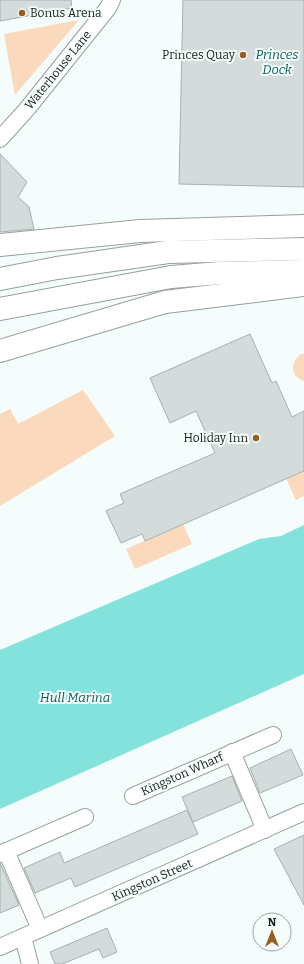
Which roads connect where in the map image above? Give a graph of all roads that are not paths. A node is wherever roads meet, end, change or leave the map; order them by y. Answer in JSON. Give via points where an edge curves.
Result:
{"nodes":[{"id":1,"x":112,"y":0,"type":"edge"},
{"id":2,"x":0,"y":139,"type":"edge"},
{"id":3,"x":304,"y":226,"type":"edge"},
{"id":4,"x":0,"y":245,"type":"edge"},
{"id":5,"x":304,"y":249,"type":"edge"},
{"id":6,"x":304,"y":271,"type":"edge"},
{"id":7,"x":0,"y":279,"type":"edge"},
{"id":8,"x":304,"y":285,"type":"edge"},
{"id":9,"x":0,"y":309,"type":"edge"},
{"id":10,"x":0,"y":351,"type":"edge"},
{"id":11,"x":273,"y":735,"type":"dead end"},
{"id":12,"x":232,"y":752,"type":"junction"},
{"id":13,"x":133,"y":796,"type":"dead end"},
{"id":14,"x":304,"y":812,"type":"edge"},
{"id":15,"x":85,"y":817,"type":"dead end"},
{"id":16,"x":265,"y":830,"type":"junction"},
{"id":17,"x":3,"y":853,"type":"edge"},
{"id":18,"x":40,"y":929,"type":"junction"},
{"id":19,"x":23,"y":937,"type":"junction"},
{"id":20,"x":0,"y":947,"type":"edge"},
{"id":21,"x":30,"y":964,"type":"edge"}],
"edges":[{"from":1,"to":2,"type":"street","name":"Waterhouse Lane"},
{"from":3,"to":4,"type":"highway","via":[[140,231]]},
{"from":5,"to":7,"type":"highway","via":[[168,252]]},
{"from":6,"to":9,"type":"highway","via":[[171,277]]},
{"from":8,"to":10,"type":"highway","via":[[164,302]]},
{"from":11,"to":12,"type":"street","name":"Kingston Wharf"},
{"from":12,"to":13,"type":"street","name":"Kingston Wharf"},
{"from":12,"to":16,"type":"street","name":"Kingston Wharf"},
{"from":14,"to":16,"type":"street","name":"Kingston Street"},
{"from":15,"to":17,"type":"street"},
{"from":16,"to":18,"type":"street","name":"Kingston Street"},
{"from":17,"to":18,"type":"street"},
{"from":18,"to":19,"type":"street","name":"Kingston Street"},
{"from":19,"to":20,"type":"street","name":"Kingston Street"},
{"from":19,"to":21,"type":"street"}]}
